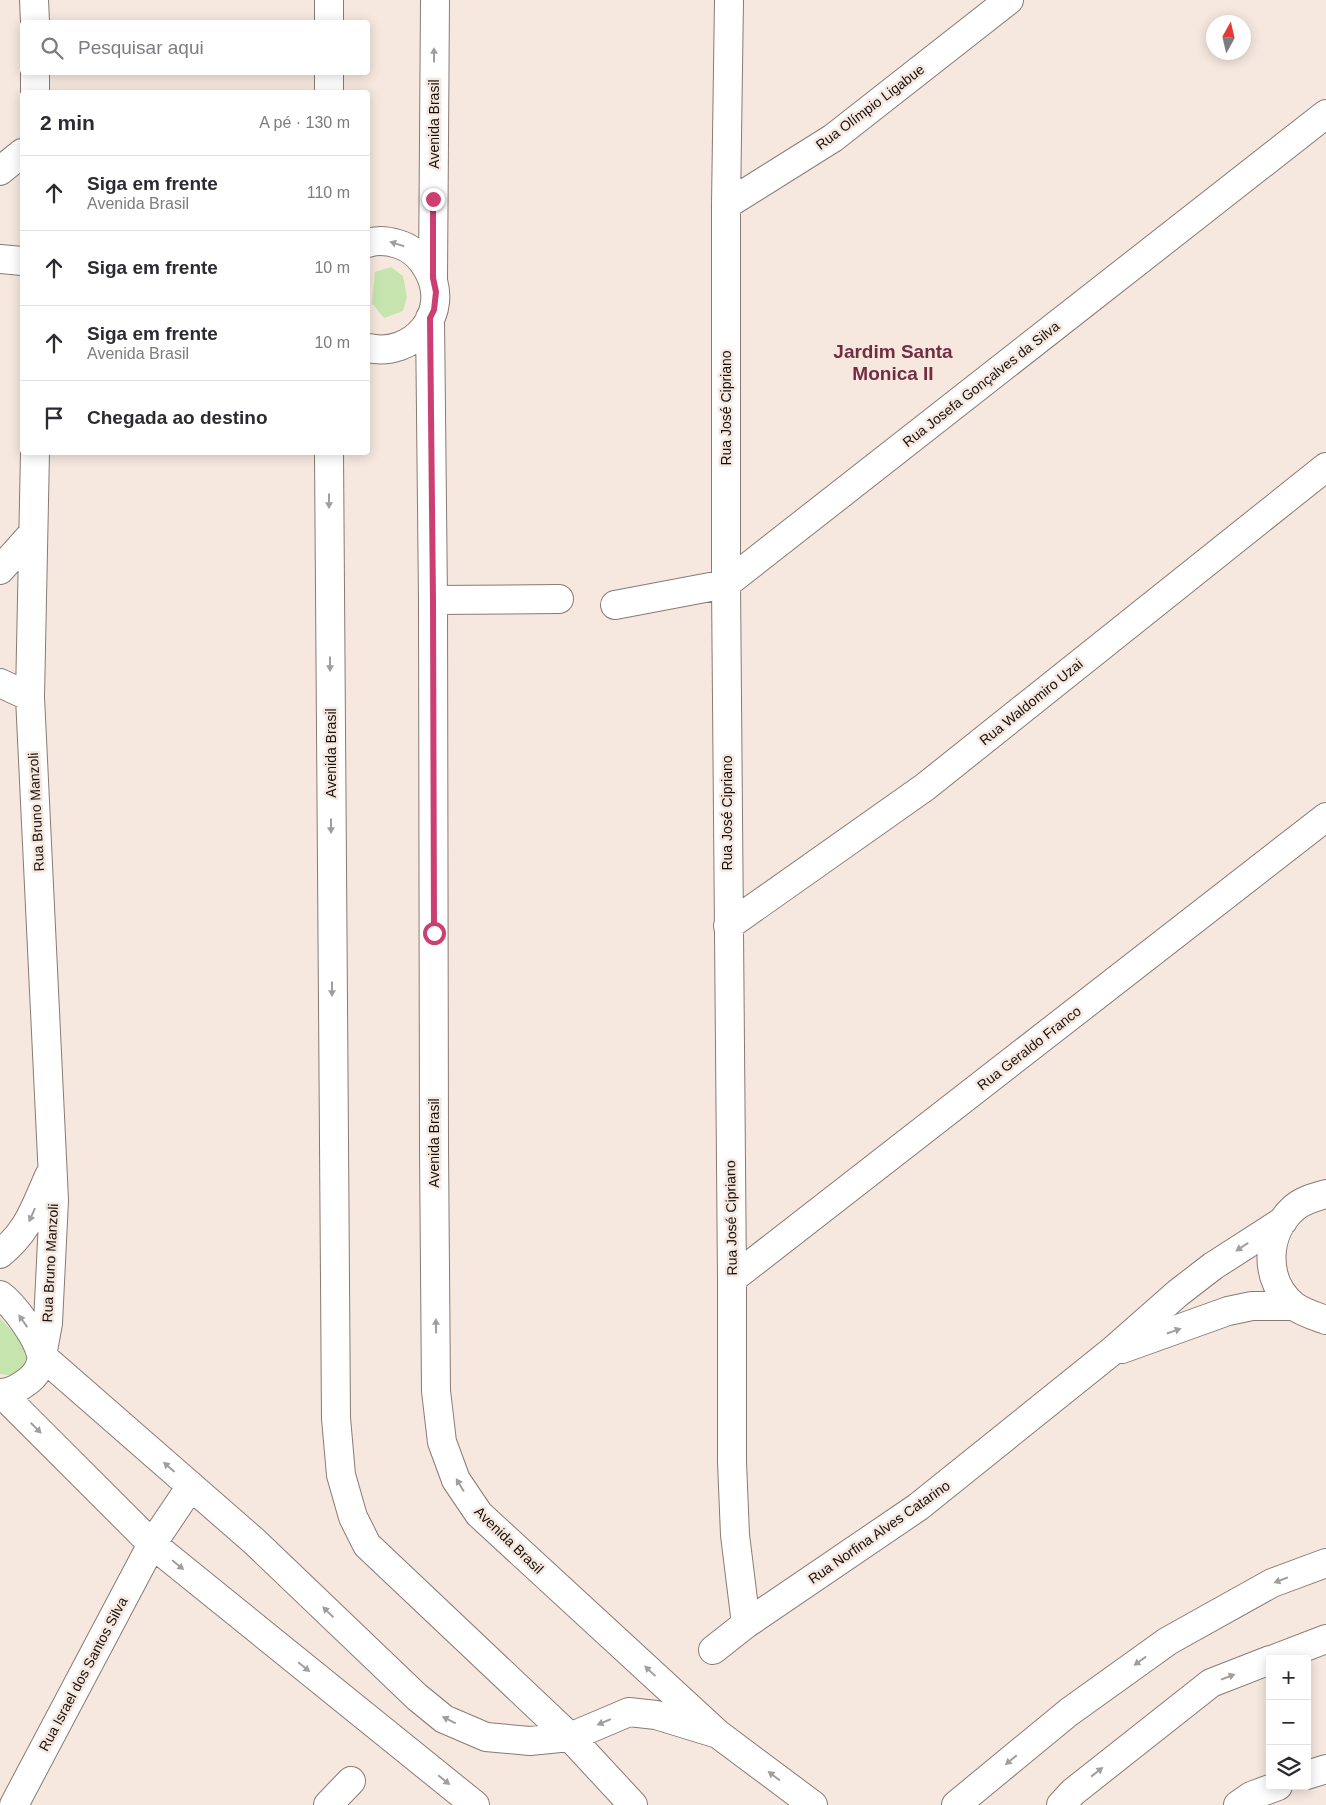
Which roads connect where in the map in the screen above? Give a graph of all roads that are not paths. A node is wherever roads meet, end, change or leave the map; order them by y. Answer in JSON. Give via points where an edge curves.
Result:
{"nodes":[{"id":1,"x":34,"y":0,"type":"edge"},
{"id":2,"x":329,"y":0,"type":"edge"},
{"id":3,"x":435,"y":0,"type":"edge"},
{"id":4,"x":729,"y":0,"type":"edge"},
{"id":5,"x":1009,"y":0,"type":"edge"},
{"id":6,"x":35,"y":20,"type":"edge"},
{"id":7,"x":329,"y":20,"type":"edge"},
{"id":8,"x":35,"y":75,"type":"edge"},
{"id":9,"x":329,"y":75,"type":"edge"},
{"id":10,"x":35,"y":90,"type":"edge"},
{"id":11,"x":329,"y":90,"type":"edge"},
{"id":12,"x":1326,"y":114,"type":"edge"},
{"id":13,"x":20,"y":155,"type":"edge"},
{"id":14,"x":0,"y":171,"type":"edge"},
{"id":15,"x":726,"y":205,"type":"junction"},
{"id":16,"x":370,"y":243,"type":"edge"},
{"id":17,"x":0,"y":259,"type":"edge"},
{"id":18,"x":20,"y":261,"type":"edge"},
{"id":19,"x":433,"y":278,"type":"junction"},
{"id":20,"x":430,"y":318,"type":"junction"},
{"id":21,"x":370,"y":349,"type":"edge"},
{"id":22,"x":35,"y":455,"type":"edge"},
{"id":23,"x":329,"y":455,"type":"edge"},
{"id":24,"x":1326,"y":467,"type":"edge"},
{"id":25,"x":33,"y":533,"type":"junction"},
{"id":26,"x":0,"y":570,"type":"edge"},
{"id":27,"x":726,"y":584,"type":"junction"},
{"id":28,"x":558,"y":599,"type":"dead end"},
{"id":29,"x":433,"y":600,"type":"junction"},
{"id":30,"x":614,"y":605,"type":"dead end"},
{"id":31,"x":0,"y":682,"type":"edge"},
{"id":32,"x":30,"y":697,"type":"junction"},
{"id":33,"x":1326,"y":818,"type":"edge"},
{"id":34,"x":728,"y":926,"type":"junction"},
{"id":35,"x":52,"y":1170,"type":"junction"},
{"id":36,"x":1326,"y":1194,"type":"edge"},
{"id":37,"x":1282,"y":1221,"type":"junction"},
{"id":38,"x":0,"y":1254,"type":"edge"},
{"id":39,"x":732,"y":1279,"type":"junction"},
{"id":40,"x":0,"y":1295,"type":"edge"},
{"id":41,"x":1294,"y":1306,"type":"junction"},
{"id":42,"x":1326,"y":1320,"type":"edge"},
{"id":43,"x":1112,"y":1352,"type":"junction"},
{"id":44,"x":42,"y":1356,"type":"junction"},
{"id":45,"x":1,"y":1393,"type":"edge"},
{"id":46,"x":191,"y":1486,"type":"junction"},
{"id":47,"x":152,"y":1544,"type":"junction"},
{"id":48,"x":1326,"y":1562,"type":"edge"},
{"id":49,"x":746,"y":1624,"type":"junction"},
{"id":50,"x":1326,"y":1639,"type":"edge"},
{"id":51,"x":713,"y":1650,"type":"dead end"},
{"id":52,"x":1284,"y":1655,"type":"edge"},
{"id":53,"x":1266,"y":1662,"type":"edge"},
{"id":54,"x":718,"y":1734,"type":"junction"},
{"id":55,"x":570,"y":1737,"type":"junction"},
{"id":56,"x":1326,"y":1768,"type":"edge"},
{"id":57,"x":1311,"y":1774,"type":"edge"},
{"id":58,"x":351,"y":1781,"type":"dead end"},
{"id":59,"x":1267,"y":1790,"type":"edge"},
{"id":60,"x":14,"y":1805,"type":"edge"},
{"id":61,"x":328,"y":1805,"type":"edge"},
{"id":62,"x":475,"y":1805,"type":"edge"},
{"id":63,"x":634,"y":1805,"type":"edge"},
{"id":64,"x":813,"y":1805,"type":"edge"},
{"id":65,"x":956,"y":1805,"type":"edge"},
{"id":66,"x":1061,"y":1805,"type":"edge"},
{"id":67,"x":1238,"y":1805,"type":"edge"}],
"edges":[{"from":1,"to":6,"type":"street"},
{"from":2,"to":7,"type":"street"},
{"from":19,"to":3,"type":"street","name":"Avenida Brasil","one_way":true},
{"from":4,"to":15,"type":"street","name":"Rua José Cipriano"},
{"from":5,"to":15,"type":"street","name":"Rua Olímpio Ligabue","via":[[833,138]]},
{"from":8,"to":10,"type":"street"},
{"from":9,"to":11,"type":"street"},
{"from":12,"to":27,"type":"street","name":"Rua Josefa Gonçalves da Silva"},
{"from":13,"to":14,"type":"street"},
{"from":15,"to":27,"type":"street","name":"Rua José Cipriano"},
{"from":19,"to":16,"type":"street","one_way":true,"via":[[422,258],[406,247],[389,241]]},
{"from":17,"to":18,"type":"street"},
{"from":19,"to":20,"type":"street","name":"Avenida Brasil","via":[[436,292]]},
{"from":20,"to":21,"type":"street","via":[[414,340],[397,348],[379,351]]},
{"from":20,"to":29,"type":"street","name":"Avenida Brasil"},
{"from":22,"to":25,"type":"street","name":"Rua Bruno Manzoli"},
{"from":23,"to":55,"type":"street","name":"Avenida Brasil","one_way":true,"via":[[336,1418],[341,1475],[353,1517],[367,1545]]},
{"from":24,"to":34,"type":"street","name":"Rua Waldomiro Uzai","via":[[925,787]]},
{"from":25,"to":26,"type":"street"},
{"from":25,"to":32,"type":"street","name":"Rua Bruno Manzoli"},
{"from":27,"to":30,"type":"street","name":"Rua Josefa Gonçalves da Silva"},
{"from":27,"to":34,"type":"street","name":"Rua José Cipriano"},
{"from":28,"to":29,"type":"street"},
{"from":54,"to":29,"type":"street","name":"Avenida Brasil","one_way":true,"via":[[479,1514],[456,1480],[442,1442],[436,1381]]},
{"from":31,"to":32,"type":"street"},
{"from":32,"to":35,"type":"street","name":"Rua Bruno Manzoli"},
{"from":33,"to":39,"type":"street","name":"Rua Geraldo Franco"},
{"from":34,"to":39,"type":"street","name":"Rua José Cipriano"},
{"from":35,"to":38,"type":"street","name":"Rua Bruno Manzoli","one_way":true,"via":[[27,1225]]},
{"from":35,"to":44,"type":"street","name":"Rua Bruno Manzoli","via":[[54,1200],[49,1314]]},
{"from":36,"to":37,"type":"street","name":"Rua Norfina Alves Catarino","via":[[1295,1207]]},
{"from":37,"to":41,"type":"street","via":[[1274,1238],[1273,1274]]},
{"from":37,"to":43,"type":"street","name":"Rua Norfina Alves Catarino","one_way":true,"via":[[1206,1271]]},
{"from":39,"to":49,"type":"street","name":"Rua José Cipriano","via":[[732,1462]]},
{"from":44,"to":40,"type":"street","one_way":true,"via":[[20,1316]]},
{"from":41,"to":42,"type":"street"},
{"from":43,"to":41,"type":"street","name":"Rua Norfina Alves Catarino","one_way":true,"via":[[1228,1311],[1252,1306]]},
{"from":43,"to":49,"type":"street","name":"Rua Norfina Alves Catarino","via":[[918,1507]]},
{"from":44,"to":45,"type":"street","name":"Rua Bruno Manzoli","via":[[39,1369],[31,1379],[18,1388]]},
{"from":46,"to":44,"type":"street","one_way":true},
{"from":45,"to":47,"type":"street","one_way":true},
{"from":46,"to":47,"type":"street","name":"Rua Israel dos Santos Silva"},
{"from":55,"to":46,"type":"street","one_way":true,"via":[[530,1741],[486,1737],[444,1719]]},
{"from":47,"to":60,"type":"street","name":"Rua Israel dos Santos Silva"},
{"from":47,"to":62,"type":"street","one_way":true},
{"from":48,"to":65,"type":"street","one_way":true,"via":[[1272,1583],[1168,1641],[1069,1712]]},
{"from":49,"to":51,"type":"street","name":"Rua Norfina Alves Catarino"},
{"from":50,"to":52,"type":"street"},
{"from":66,"to":53,"type":"street","one_way":true,"via":[[1072,1792],[1211,1683]]},
{"from":54,"to":55,"type":"street","one_way":true,"via":[[656,1715],[629,1712]]},
{"from":64,"to":54,"type":"street","name":"Avenida Brasil","one_way":true},
{"from":55,"to":63,"type":"street","name":"Avenida Brasil"},
{"from":56,"to":57,"type":"street"},
{"from":58,"to":61,"type":"street"},
{"from":59,"to":67,"type":"street"}]}
